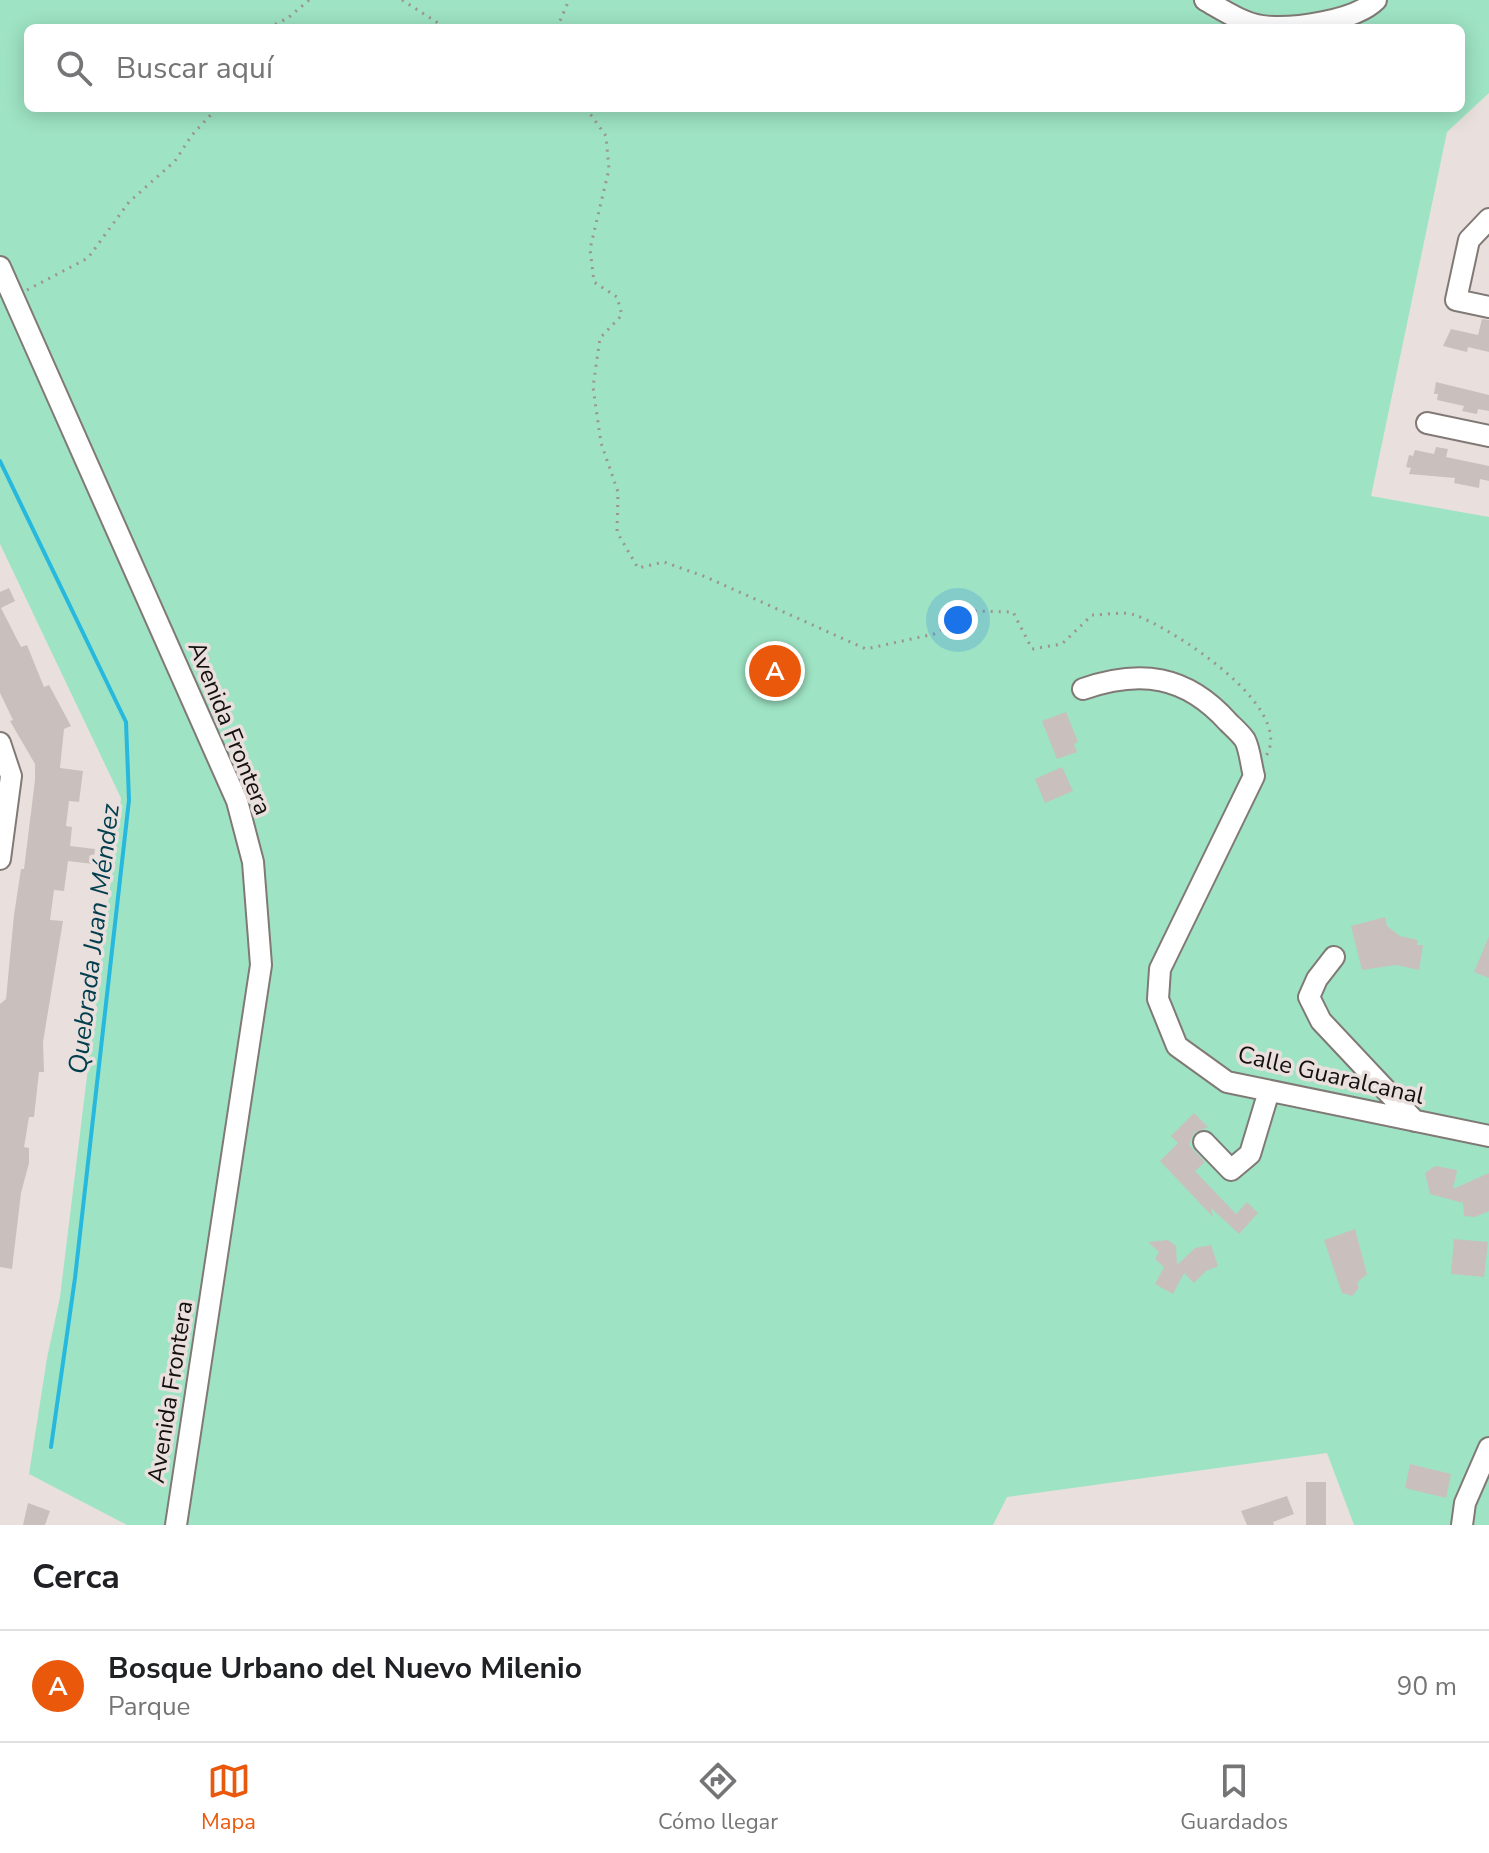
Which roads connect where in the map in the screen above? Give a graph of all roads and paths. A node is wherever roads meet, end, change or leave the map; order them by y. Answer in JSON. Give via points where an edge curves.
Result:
{"nodes":[{"id":1,"x":309,"y":0,"type":"edge"},
{"id":2,"x":402,"y":0,"type":"edge"},
{"id":3,"x":569,"y":0,"type":"edge"},
{"id":4,"x":1205,"y":0,"type":"edge"},
{"id":5,"x":1376,"y":0,"type":"edge"},
{"id":6,"x":276,"y":24,"type":"edge"},
{"id":7,"x":440,"y":24,"type":"edge"},
{"id":8,"x":559,"y":24,"type":"edge"},
{"id":9,"x":1256,"y":24,"type":"edge"},
{"id":10,"x":1303,"y":24,"type":"edge"},
{"id":11,"x":213,"y":112,"type":"edge"},
{"id":12,"x":589,"y":112,"type":"edge"},
{"id":13,"x":1489,"y":219,"type":"edge"},
{"id":14,"x":0,"y":267,"type":"edge"},
{"id":15,"x":13,"y":297,"type":"junction"},
{"id":16,"x":1489,"y":307,"type":"edge"},
{"id":17,"x":1427,"y":423,"type":"dead end"},
{"id":18,"x":1489,"y":436,"type":"edge"},
{"id":19,"x":1083,"y":689,"type":"dead end"},
{"id":20,"x":0,"y":743,"type":"edge"},
{"id":21,"x":1254,"y":776,"type":"junction"},
{"id":22,"x":0,"y":859,"type":"edge"},
{"id":23,"x":1334,"y":957,"type":"dead end"},
{"id":24,"x":1269,"y":1091,"type":"junction"},
{"id":25,"x":1415,"y":1121,"type":"junction"},
{"id":26,"x":1489,"y":1136,"type":"edge"},
{"id":27,"x":1204,"y":1142,"type":"dead end"},
{"id":28,"x":1489,"y":1448,"type":"edge"},
{"id":29,"x":176,"y":1525,"type":"edge"},
{"id":30,"x":1462,"y":1525,"type":"edge"}],
"edges":[{"from":1,"to":6,"type":"path"},
{"from":2,"to":7,"type":"path"},
{"from":3,"to":8,"type":"path"},
{"from":4,"to":9,"type":"street"},
{"from":5,"to":10,"type":"street","via":[[1324,23]]},
{"from":11,"to":15,"type":"path","via":[[175,161],[129,202],[88,258]]},
{"from":12,"to":21,"type":"path","via":[[606,136],[609,169],[590,249],[594,282],[617,297],[622,315],[600,338],[593,387],[601,443],[618,492],[617,532],[638,568],[664,562],[866,649],[934,634],[973,611],[1013,612],[1032,649],[1062,644],[1092,615],[1134,615],[1211,661],[1249,693],[1271,724],[1271,748]]},
{"from":13,"to":16,"type":"street","via":[[1469,240],[1456,300]]},
{"from":14,"to":15,"type":"street","name":"Avenida Frontera"},
{"from":15,"to":29,"type":"street","name":"Avenida Frontera","via":[[237,801],[253,862],[261,965]]},
{"from":17,"to":18,"type":"street"},
{"from":19,"to":21,"type":"street","via":[[1121,677],[1153,678],[1184,688],[1215,707],[1245,741]]},
{"from":20,"to":22,"type":"street","via":[[11,776]]},
{"from":21,"to":24,"type":"street","name":"Calle Guaralcanal","via":[[1160,969],[1158,999],[1177,1046],[1227,1082]]},
{"from":23,"to":25,"type":"street","via":[[1309,997],[1321,1021]]},
{"from":24,"to":25,"type":"street","name":"Calle Guaralcanal"},
{"from":24,"to":27,"type":"street","via":[[1250,1154],[1231,1170]]},
{"from":25,"to":26,"type":"street","name":"Calle Guaralcanal"},
{"from":28,"to":30,"type":"street","via":[[1465,1503]]}]}
